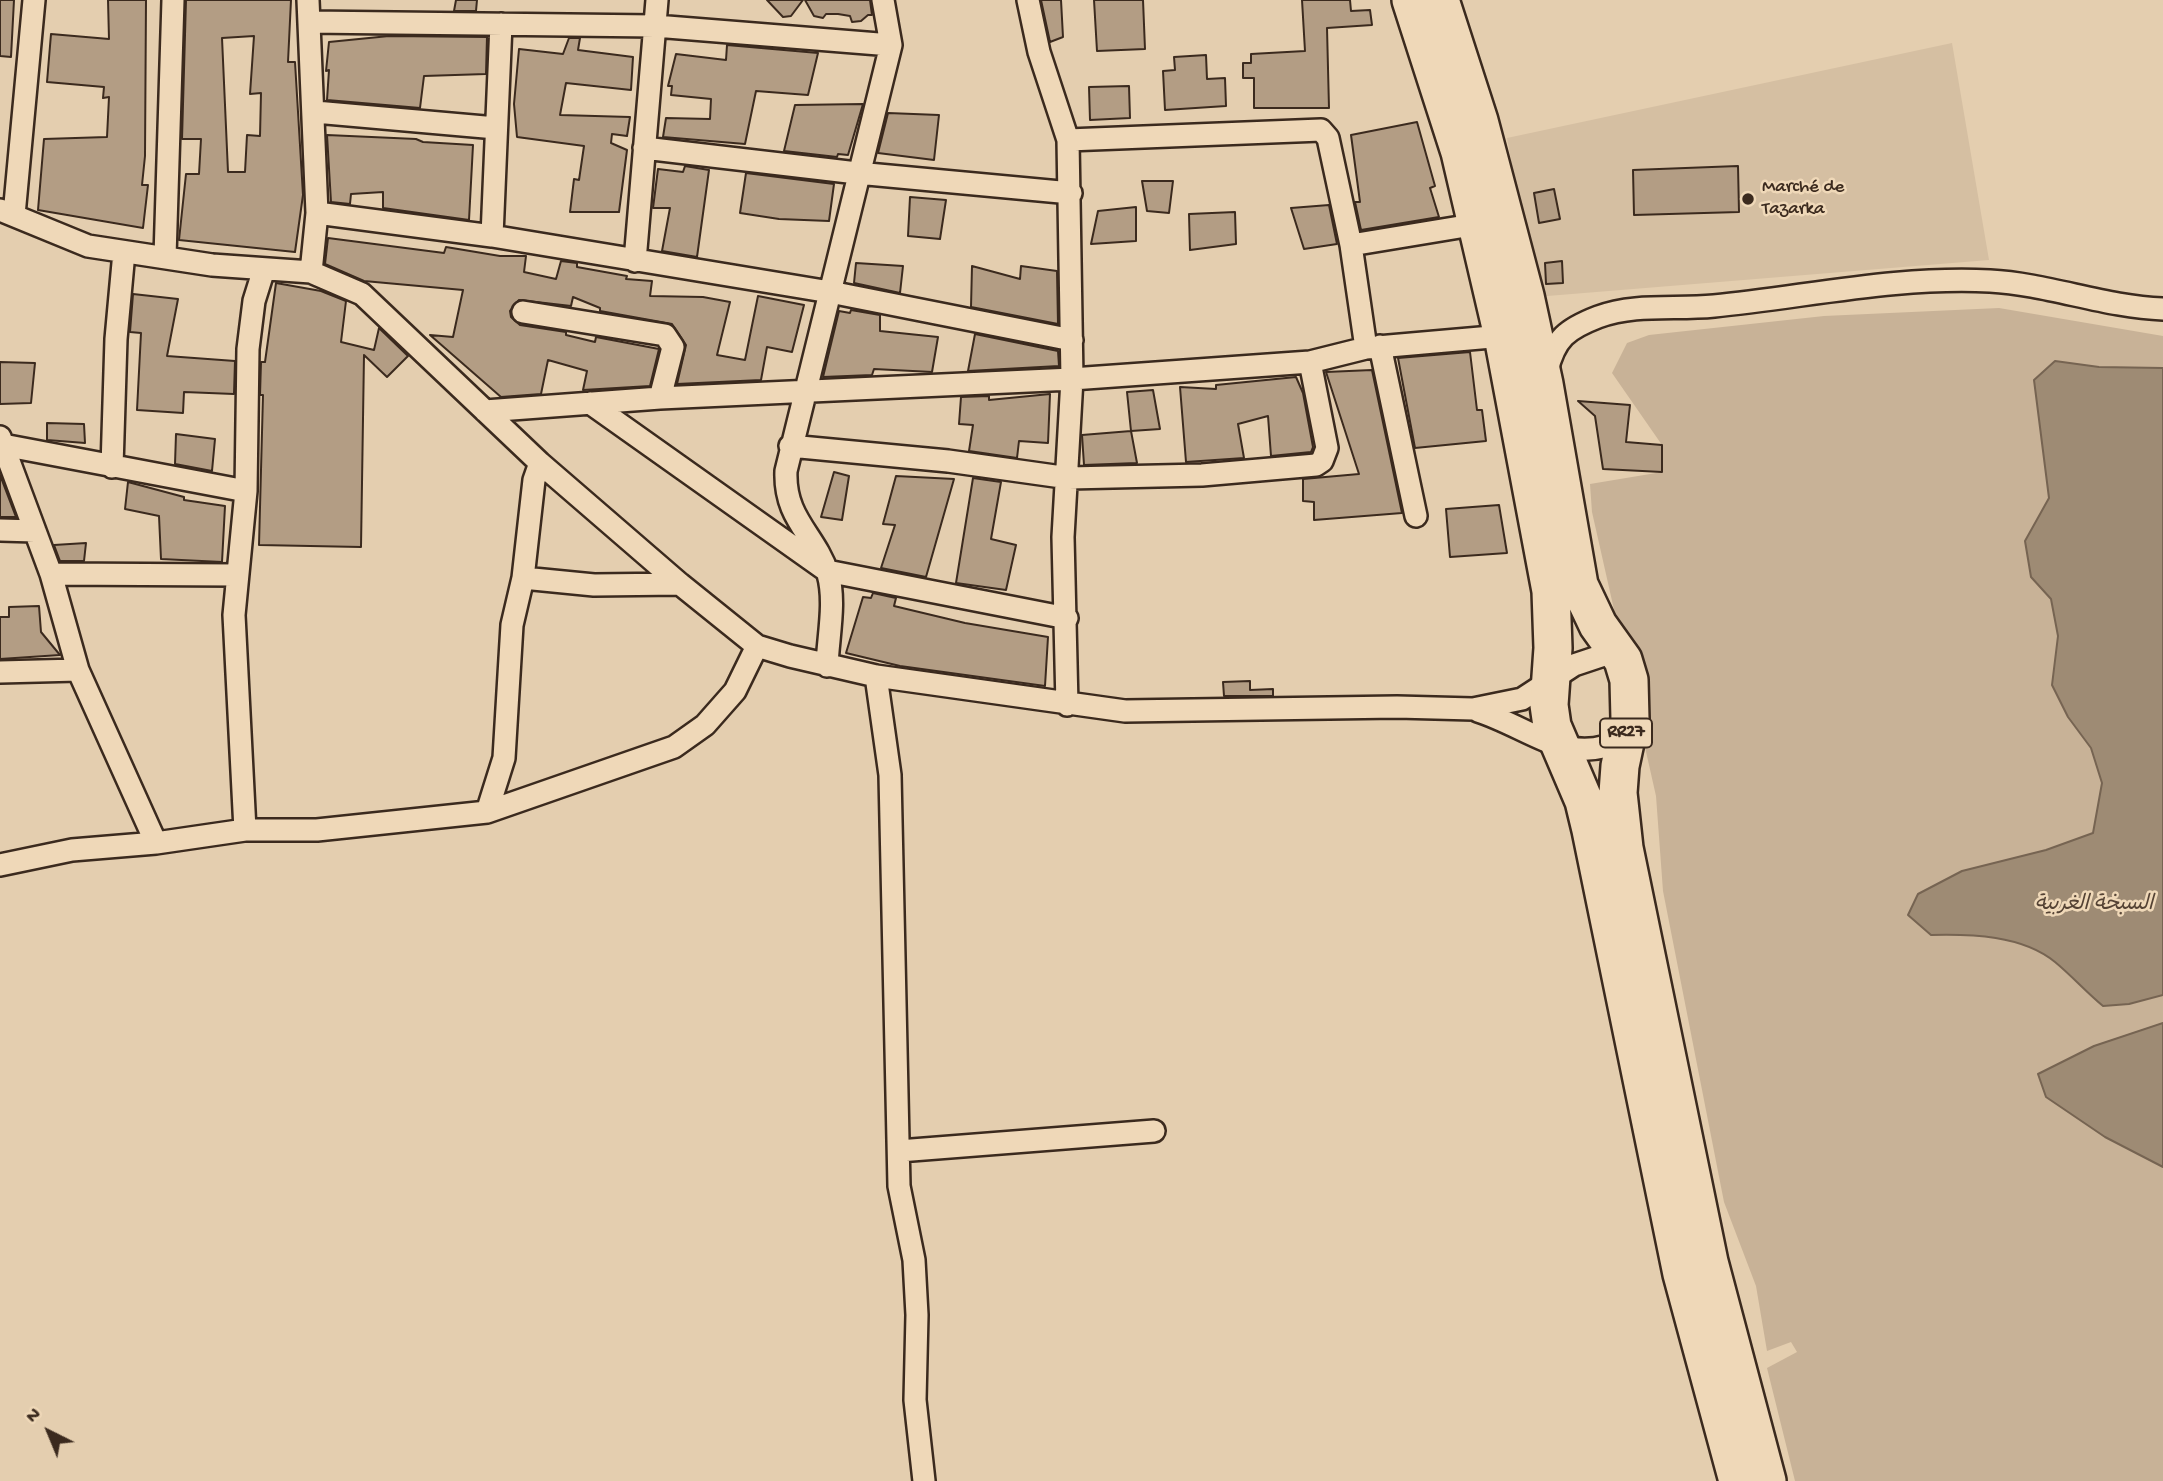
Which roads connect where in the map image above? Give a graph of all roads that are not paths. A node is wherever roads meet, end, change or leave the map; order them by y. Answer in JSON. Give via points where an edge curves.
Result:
{"nodes":[{"id":1,"x":34,"y":0,"type":"edge"},
{"id":2,"x":173,"y":0,"type":"edge"},
{"id":3,"x":308,"y":0,"type":"edge"},
{"id":4,"x":657,"y":0,"type":"edge"},
{"id":5,"x":883,"y":0,"type":"edge"},
{"id":6,"x":1028,"y":0,"type":"edge"},
{"id":7,"x":1411,"y":0,"type":"edge"},
{"id":8,"x":1440,"y":0,"type":"edge"},
{"id":9,"x":309,"y":22,"type":"junction"},
{"id":10,"x":501,"y":24,"type":"junction"},
{"id":11,"x":655,"y":26,"type":"junction"},
{"id":12,"x":891,"y":45,"type":"junction"},
{"id":13,"x":315,"y":112,"type":"junction"},
{"id":14,"x":496,"y":128,"type":"junction"},
{"id":15,"x":1068,"y":140,"type":"junction"},
{"id":16,"x":644,"y":148,"type":"junction"},
{"id":17,"x":857,"y":173,"type":"junction"},
{"id":18,"x":1071,"y":193,"type":"junction"},
{"id":19,"x":7,"y":213,"type":"edge"},
{"id":20,"x":317,"y":213,"type":"junction"},
{"id":21,"x":1478,"y":224,"type":"junction"},
{"id":22,"x":492,"y":236,"type":"junction"},
{"id":23,"x":1351,"y":245,"type":"junction"},
{"id":24,"x":124,"y":252,"type":"junction"},
{"id":25,"x":165,"y":257,"type":"junction"},
{"id":26,"x":635,"y":261,"type":"junction"},
{"id":27,"x":264,"y":269,"type":"junction"},
{"id":28,"x":311,"y":272,"type":"junction"},
{"id":29,"x":830,"y":292,"type":"junction"},
{"id":30,"x":2163,"y":309,"type":"edge"},
{"id":31,"x":523,"y":312,"type":"dead end"},
{"id":32,"x":1503,"y":336,"type":"junction"},
{"id":33,"x":1072,"y":340,"type":"junction"},
{"id":34,"x":1373,"y":347,"type":"junction"},
{"id":35,"x":1310,"y":362,"type":"junction"},
{"id":36,"x":1072,"y":379,"type":"junction"},
{"id":37,"x":1544,"y":384,"type":"junction"},
{"id":38,"x":805,"y":392,"type":"junction"},
{"id":39,"x":660,"y":398,"type":"junction"},
{"id":40,"x":590,"y":403,"type":"junction"},
{"id":41,"x":485,"y":411,"type":"junction"},
{"id":42,"x":2,"y":441,"type":"edge"},
{"id":43,"x":790,"y":446,"type":"junction"},
{"id":44,"x":540,"y":463,"type":"junction"},
{"id":45,"x":112,"y":467,"type":"junction"},
{"id":46,"x":1069,"y":478,"type":"junction"},
{"id":47,"x":246,"y":491,"type":"junction"},
{"id":48,"x":1416,"y":516,"type":"dead end"},
{"id":49,"x":0,"y":530,"type":"edge"},
{"id":50,"x":35,"y":531,"type":"junction"},
{"id":51,"x":827,"y":570,"type":"junction"},
{"id":52,"x":51,"y":574,"type":"junction"},
{"id":53,"x":237,"y":575,"type":"junction"},
{"id":54,"x":523,"y":578,"type":"junction"},
{"id":55,"x":680,"y":584,"type":"junction"},
{"id":56,"x":1067,"y":618,"type":"junction"},
{"id":57,"x":757,"y":646,"type":"junction"},
{"id":58,"x":1616,"y":651,"type":"junction"},
{"id":59,"x":827,"y":666,"type":"junction"},
{"id":60,"x":78,"y":670,"type":"junction"},
{"id":61,"x":0,"y":672,"type":"edge"},
{"id":62,"x":876,"y":676,"type":"junction"},
{"id":63,"x":1550,"y":683,"type":"junction"},
{"id":64,"x":1067,"y":705,"type":"junction"},
{"id":65,"x":1473,"y":709,"type":"junction"},
{"id":66,"x":1624,"y":738,"type":"junction"},
{"id":67,"x":1558,"y":747,"type":"junction"},
{"id":68,"x":487,"y":812,"type":"junction"},
{"id":69,"x":246,"y":830,"type":"junction"},
{"id":70,"x":156,"y":843,"type":"junction"},
{"id":71,"x":0,"y":865,"type":"edge"},
{"id":72,"x":1154,"y":1131,"type":"dead end"},
{"id":73,"x":899,"y":1151,"type":"junction"},
{"id":74,"x":924,"y":1481,"type":"edge"},
{"id":75,"x":1738,"y":1481,"type":"edge"},
{"id":76,"x":1767,"y":1481,"type":"edge"}],
"edges":[{"from":1,"to":19,"type":"street"},
{"from":2,"to":25,"type":"street"},
{"from":3,"to":9,"type":"street"},
{"from":4,"to":11,"type":"street"},
{"from":5,"to":12,"type":"street"},
{"from":6,"to":15,"type":"street","via":[[1039,52]]},
{"from":7,"to":21,"type":"highway"},
{"from":8,"to":37,"type":"highway","number":"RR27","via":[[1504,208]]},
{"from":9,"to":10,"type":"street"},
{"from":9,"to":13,"type":"street"},
{"from":10,"to":11,"type":"street"},
{"from":10,"to":14,"type":"street"},
{"from":11,"to":12,"type":"street"},
{"from":11,"to":16,"type":"street"},
{"from":12,"to":17,"type":"street"},
{"from":13,"to":14,"type":"street"},
{"from":13,"to":20,"type":"street"},
{"from":14,"to":22,"type":"street"},
{"from":15,"to":18,"type":"street"},
{"from":15,"to":23,"type":"street","via":[[1321,130],[1328,138]]},
{"from":16,"to":17,"type":"street"},
{"from":16,"to":26,"type":"street"},
{"from":17,"to":18,"type":"street"},
{"from":17,"to":29,"type":"street"},
{"from":18,"to":33,"type":"street"},
{"from":19,"to":24,"type":"street","via":[[88,246]]},
{"from":20,"to":22,"type":"street"},
{"from":20,"to":28,"type":"street"},
{"from":21,"to":23,"type":"street"},
{"from":21,"to":32,"type":"highway"},
{"from":22,"to":26,"type":"street"},
{"from":23,"to":34,"type":"street"},
{"from":24,"to":25,"type":"street"},
{"from":24,"to":45,"type":"street"},
{"from":25,"to":27,"type":"street"},
{"from":26,"to":29,"type":"street"},
{"from":27,"to":28,"type":"street"},
{"from":27,"to":47,"type":"street","via":[[254,301],[248,349]]},
{"from":28,"to":41,"type":"street","via":[[362,294]]},
{"from":29,"to":33,"type":"street"},
{"from":29,"to":38,"type":"street"},
{"from":30,"to":37,"type":"street","via":[[2024,285],[1963,280],[1711,307],[1639,308],[1596,318],[1565,333],[1551,354]]},
{"from":31,"to":39,"type":"street","via":[[665,335],[673,347]]},
{"from":32,"to":34,"type":"street"},
{"from":32,"to":63,"type":"highway","via":[[1550,591]]},
{"from":33,"to":36,"type":"street"},
{"from":34,"to":35,"type":"street"},
{"from":34,"to":48,"type":"street"},
{"from":35,"to":36,"type":"street"},
{"from":35,"to":46,"type":"street","via":[[1327,448],[1316,465],[1202,475]]},
{"from":36,"to":38,"type":"street"},
{"from":36,"to":46,"type":"street"},
{"from":37,"to":58,"type":"highway","number":"RR27","via":[[1579,585]]},
{"from":38,"to":39,"type":"street"},
{"from":38,"to":43,"type":"street"},
{"from":39,"to":40,"type":"street"},
{"from":40,"to":41,"type":"street"},
{"from":40,"to":51,"type":"street"},
{"from":41,"to":44,"type":"street"},
{"from":42,"to":45,"type":"street"},
{"from":42,"to":50,"type":"street"},
{"from":43,"to":46,"type":"street"},
{"from":43,"to":51,"type":"street","via":[[785,492]]},
{"from":44,"to":54,"type":"street"},
{"from":44,"to":55,"type":"street"},
{"from":45,"to":47,"type":"street"},
{"from":46,"to":56,"type":"street","via":[[1063,537]]},
{"from":47,"to":53,"type":"street"},
{"from":49,"to":50,"type":"street"},
{"from":50,"to":52,"type":"street"},
{"from":51,"to":56,"type":"street"},
{"from":51,"to":59,"type":"street","via":[[832,590]]},
{"from":52,"to":53,"type":"street"},
{"from":52,"to":60,"type":"street"},
{"from":53,"to":69,"type":"street","via":[[235,663]]},
{"from":54,"to":55,"type":"street","via":[[594,585]]},
{"from":54,"to":68,"type":"street","via":[[512,625],[503,758]]},
{"from":55,"to":57,"type":"street"},
{"from":56,"to":64,"type":"street"},
{"from":57,"to":59,"type":"street"},
{"from":57,"to":68,"type":"street","via":[[734,691],[705,726],[674,747]]},
{"from":58,"to":63,"type":"street","via":[[1588,659]]},
{"from":58,"to":66,"type":"highway","number":"RR27","via":[[1632,699]]},
{"from":59,"to":62,"type":"street"},
{"from":60,"to":61,"type":"street"},
{"from":60,"to":70,"type":"street"},
{"from":62,"to":64,"type":"street"},
{"from":62,"to":73,"type":"street","via":[[890,775]]},
{"from":63,"to":65,"type":"street","via":[[1522,699]]},
{"from":63,"to":67,"type":"highway"},
{"from":64,"to":65,"type":"street","via":[[1125,711]]},
{"from":65,"to":67,"type":"street"},
{"from":66,"to":67,"type":"street","via":[[1599,749]]},
{"from":66,"to":76,"type":"highway","number":"RR27","via":[[1618,793],[1624,848],[1709,1262]]},
{"from":67,"to":75,"type":"highway","via":[[1573,773],[1591,830],[1682,1274]]},
{"from":68,"to":69,"type":"street","via":[[317,830]]},
{"from":69,"to":70,"type":"street"},
{"from":70,"to":71,"type":"street","via":[[72,850]]},
{"from":72,"to":73,"type":"street"},
{"from":73,"to":74,"type":"street","via":[[899,1186],[914,1260],[918,1315],[915,1400]]}]}
